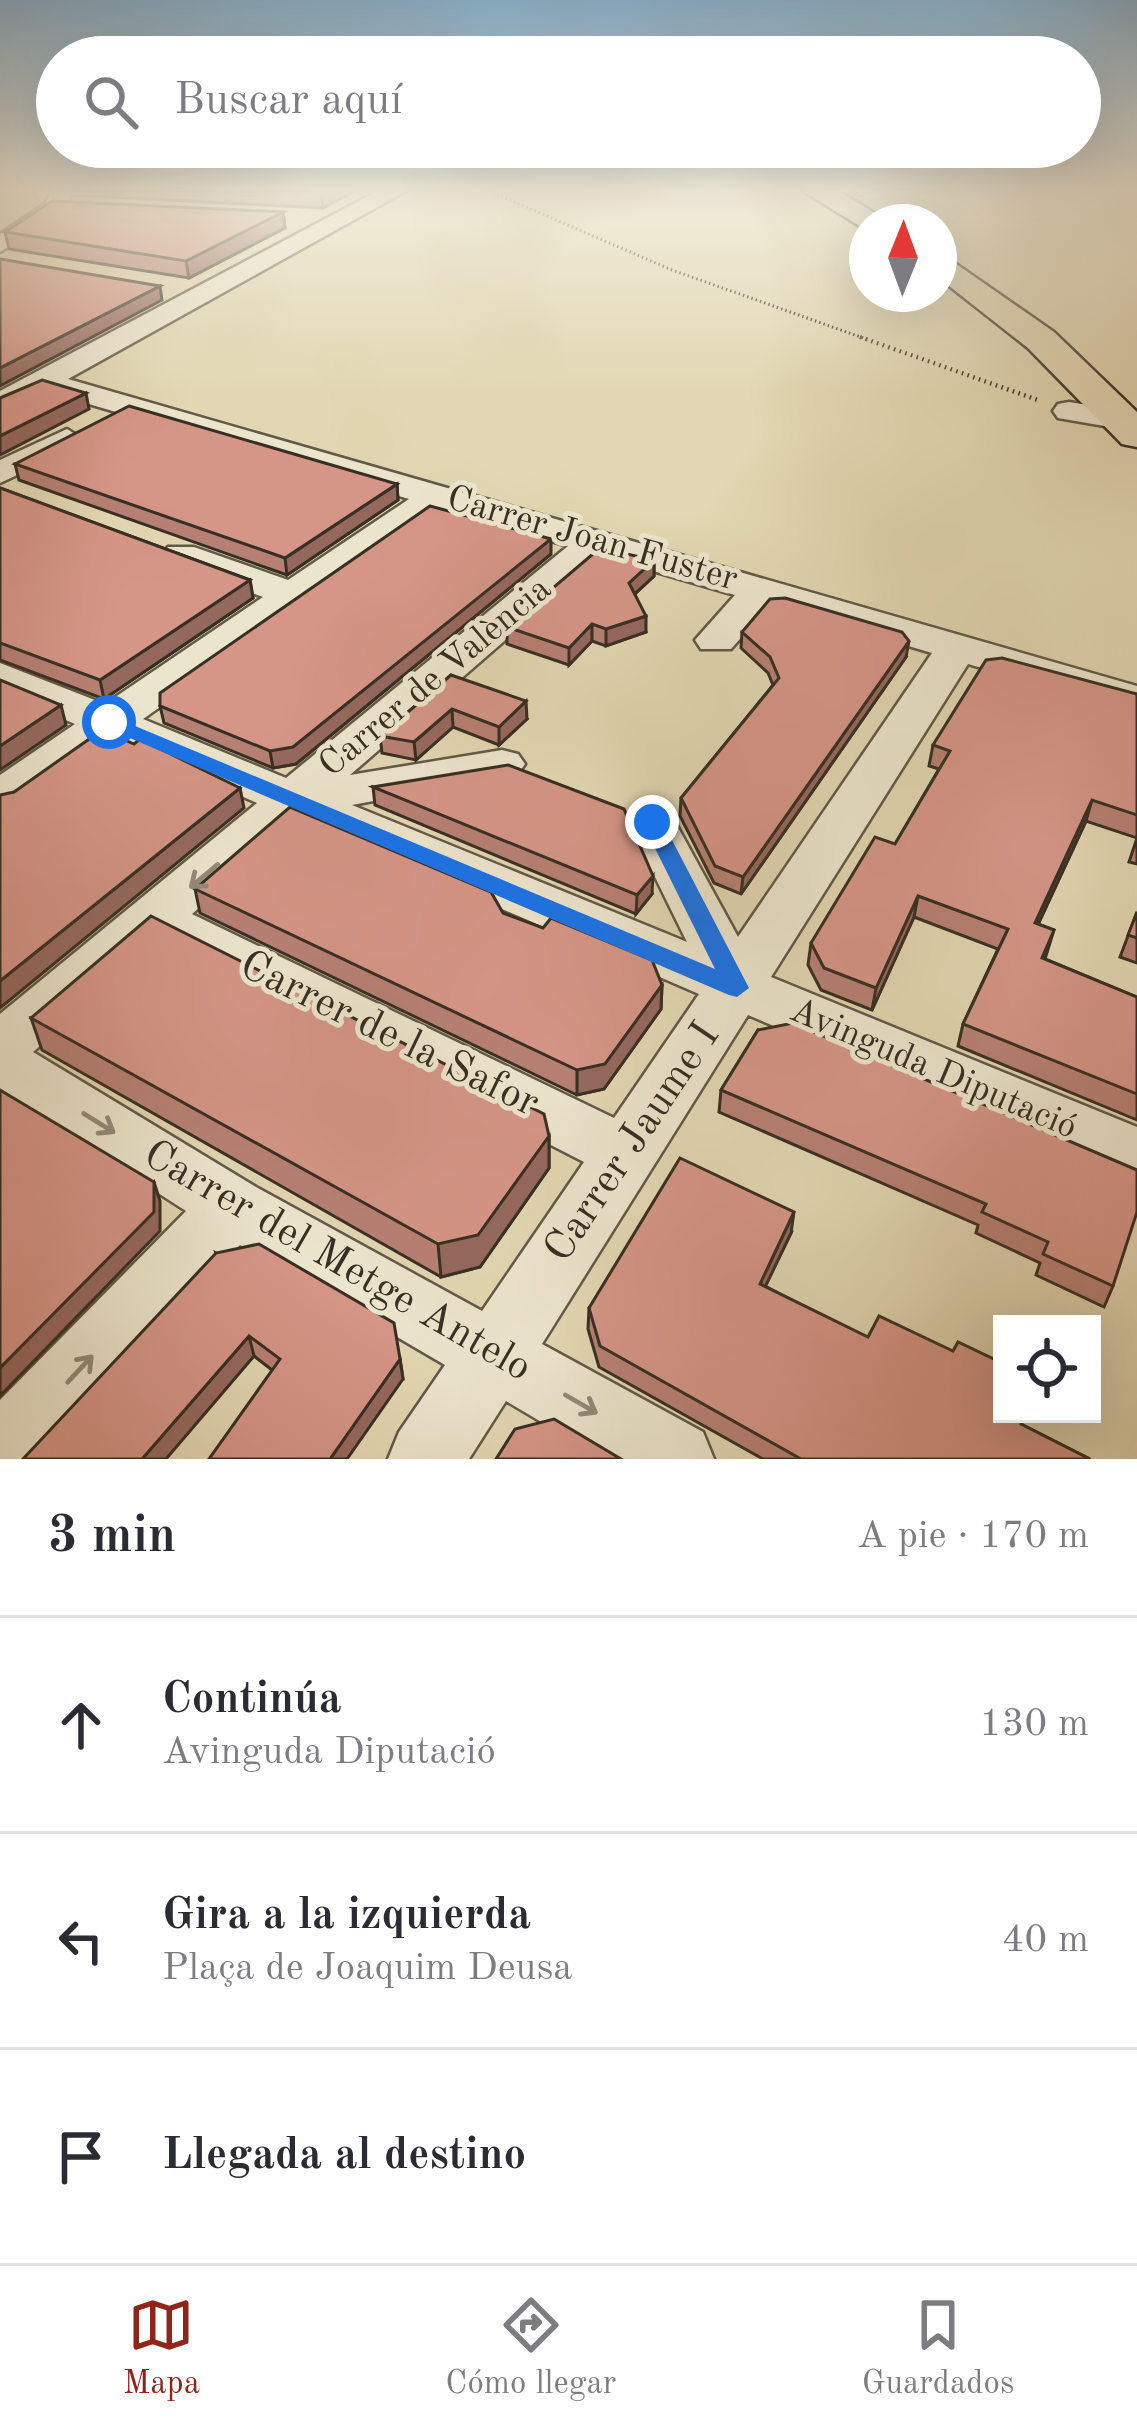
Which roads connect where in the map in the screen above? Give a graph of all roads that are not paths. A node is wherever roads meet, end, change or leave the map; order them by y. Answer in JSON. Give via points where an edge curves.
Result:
{"nodes":[{"id":1,"x":236,"y":259,"type":"edge"},
{"id":2,"x":251,"y":259,"type":"edge"},
{"id":3,"x":957,"y":276,"type":"edge"},
{"id":4,"x":183,"y":291,"type":"junction"},
{"id":5,"x":46,"y":382,"type":"junction"},
{"id":6,"x":0,"y":403,"type":"edge"},
{"id":7,"x":131,"y":406,"type":"junction"},
{"id":8,"x":1070,"y":411,"type":"road end"},
{"id":9,"x":1130,"y":427,"type":"edge"},
{"id":10,"x":8,"y":487,"type":"edge"},
{"id":11,"x":436,"y":496,"type":"junction"},
{"id":12,"x":597,"y":541,"type":"junction"},
{"id":13,"x":157,"y":546,"type":"edge"},
{"id":14,"x":763,"y":589,"type":"junction"},
{"id":15,"x":291,"y":594,"type":"junction"},
{"id":16,"x":716,"y":640,"type":"dead end"},
{"id":17,"x":958,"y":646,"type":"junction"},
{"id":18,"x":0,"y":676,"type":"edge"},
{"id":19,"x":1137,"y":700,"type":"edge"},
{"id":20,"x":109,"y":722,"type":"junction"},
{"id":21,"x":502,"y":764,"type":"edge"},
{"id":22,"x":0,"y":797,"type":"edge"},
{"id":23,"x":293,"y":800,"type":"junction"},
{"id":24,"x":652,"y":822,"type":"dead end"},
{"id":25,"x":154,"y":918,"type":"junction"},
{"id":26,"x":737,"y":988,"type":"junction"},
{"id":27,"x":0,"y":1047,"type":"edge"},
{"id":28,"x":0,"y":1061,"type":"edge"},
{"id":29,"x":624,"y":1153,"type":"junction"},
{"id":30,"x":1137,"y":1155,"type":"edge"},
{"id":31,"x":233,"y":1207,"type":"junction"},
{"id":32,"x":494,"y":1354,"type":"junction"},
{"id":33,"x":0,"y":1454,"type":"edge"},
{"id":34,"x":426,"y":1459,"type":"edge"},
{"id":35,"x":676,"y":1459,"type":"edge"}],
"edges":[{"from":1,"to":4,"type":"street"},
{"from":2,"to":4,"type":"street"},
{"from":3,"to":9,"type":"main road","via":[[1041,340]]},
{"from":4,"to":5,"type":"street"},
{"from":5,"to":6,"type":"street"},
{"from":5,"to":7,"type":"street","name":"Carrer Joan Fuster"},
{"from":7,"to":10,"type":"street"},
{"from":7,"to":11,"type":"street","name":"Carrer Joan Fuster"},
{"from":8,"to":9,"type":"street"},
{"from":11,"to":12,"type":"street","name":"Carrer Joan Fuster"},
{"from":11,"to":15,"type":"street"},
{"from":12,"to":14,"type":"street","name":"Carrer Joan Fuster"},
{"from":12,"to":23,"type":"street","name":"Carrer de València"},
{"from":13,"to":15,"type":"street"},
{"from":14,"to":16,"type":"street"},
{"from":14,"to":17,"type":"street","name":"Carrer Joan Fuster"},
{"from":15,"to":20,"type":"street"},
{"from":17,"to":19,"type":"street","name":"Carrer Joan Fuster"},
{"from":17,"to":26,"type":"street","name":"Carrer Jaume I"},
{"from":18,"to":20,"type":"street","name":"Avinguda Diputació"},
{"from":20,"to":22,"type":"street"},
{"from":20,"to":23,"type":"street","name":"Avinguda Diputació"},
{"from":21,"to":23,"type":"street"},
{"from":23,"to":25,"type":"street","name":"Carrer de València","one_way":true},
{"from":23,"to":26,"type":"street","name":"Avinguda Diputació"},
{"from":24,"to":26,"type":"street"},
{"from":25,"to":27,"type":"street","name":"Carrer de València"},
{"from":25,"to":29,"type":"street","name":"Carrer de la Safor"},
{"from":26,"to":29,"type":"street","name":"Carrer Jaume I"},
{"from":26,"to":30,"type":"street","name":"Avinguda Diputació"},
{"from":28,"to":31,"type":"street","name":"Carrer del Metge Antelo","one_way":true},
{"from":29,"to":32,"type":"street","name":"Carrer Jaume I"},
{"from":31,"to":32,"type":"street","name":"Carrer del Metge Antelo"},
{"from":33,"to":31,"type":"street","one_way":true},
{"from":32,"to":34,"type":"street","name":"Carrer Jaume I"},
{"from":32,"to":35,"type":"street","name":"Carrer del Metge Antelo","one_way":true}]}
